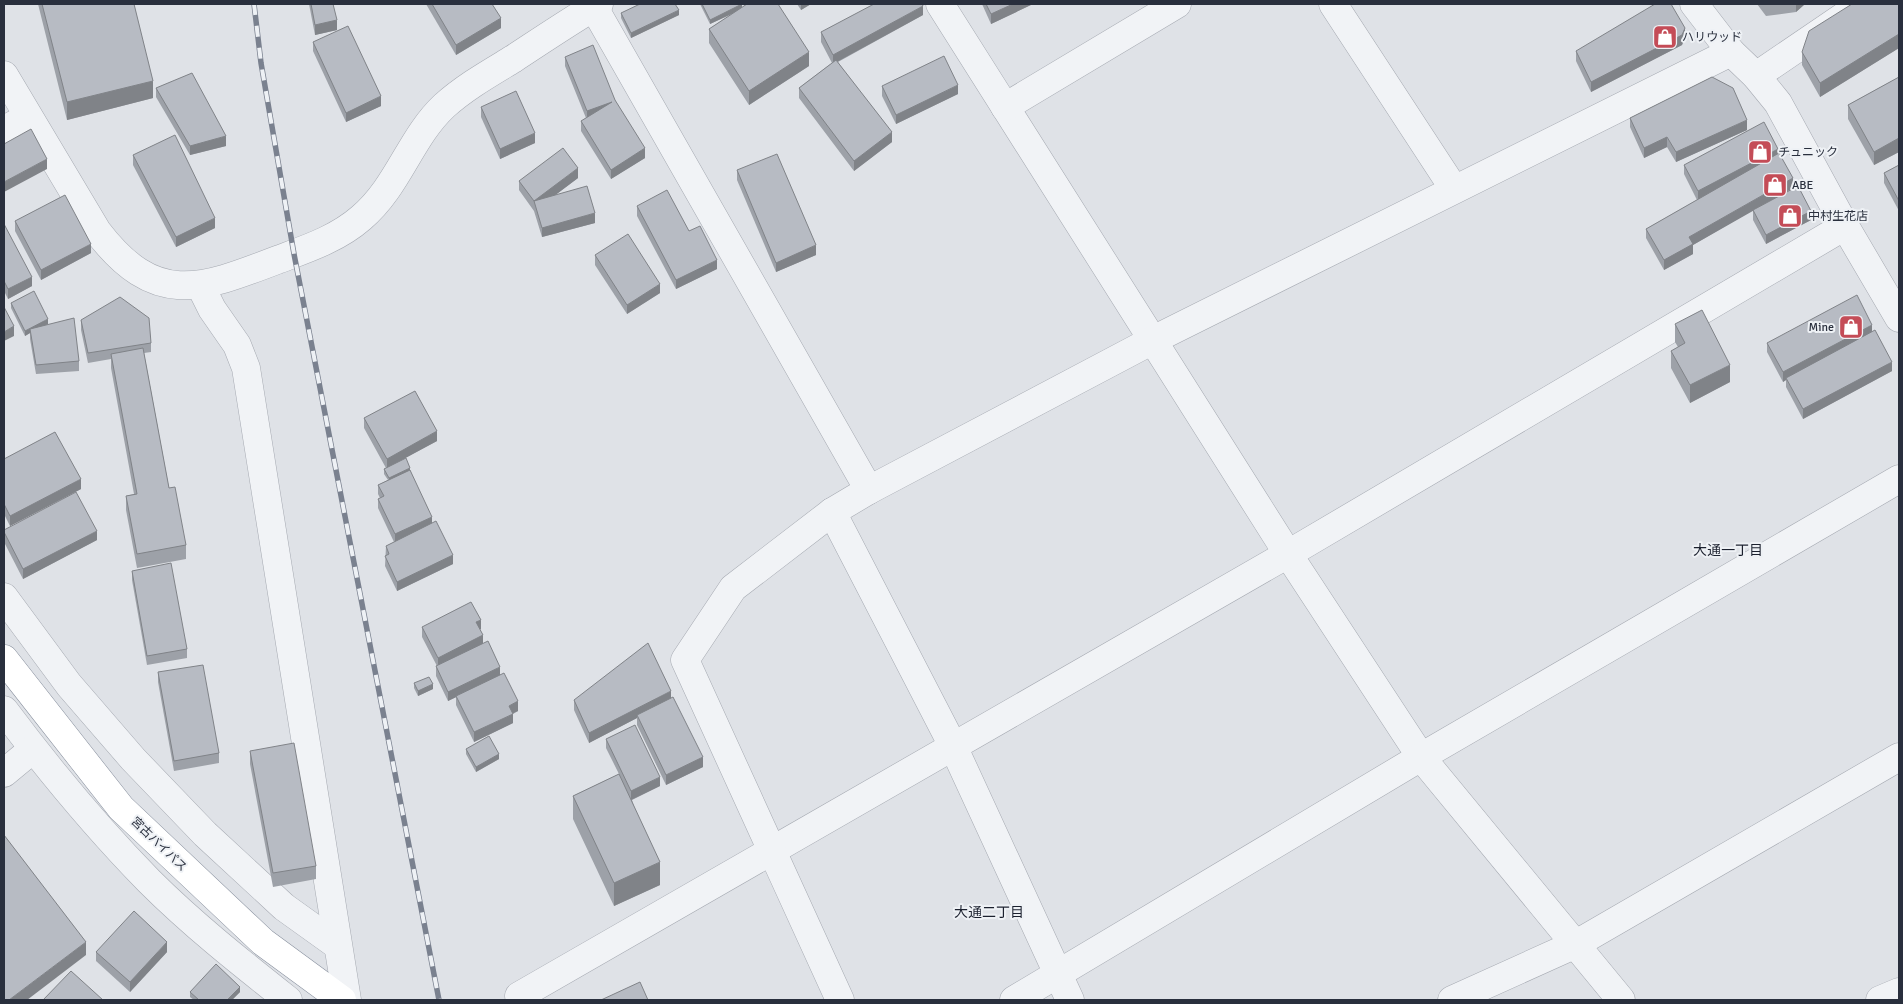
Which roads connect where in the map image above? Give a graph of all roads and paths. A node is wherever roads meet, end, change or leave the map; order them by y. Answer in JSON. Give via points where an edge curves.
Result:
{"nodes":[{"id":1,"x":940,"y":4,"type":"edge"},
{"id":2,"x":1177,"y":4,"type":"edge"},
{"id":3,"x":1333,"y":4,"type":"edge"},
{"id":4,"x":1694,"y":4,"type":"edge"},
{"id":5,"x":1862,"y":4,"type":"edge"},
{"id":6,"x":595,"y":5,"type":"edge"},
{"id":7,"x":1731,"y":52,"type":"junction"},
{"id":8,"x":4,"y":75,"type":"edge"},
{"id":9,"x":1756,"y":76,"type":"junction"},
{"id":10,"x":1005,"y":106,"type":"junction"},
{"id":11,"x":28,"y":117,"type":"junction"},
{"id":12,"x":4,"y":130,"type":"edge"},
{"id":13,"x":1454,"y":189,"type":"junction"},
{"id":14,"x":1845,"y":226,"type":"junction"},
{"id":15,"x":200,"y":285,"type":"junction"},
{"id":16,"x":1899,"y":318,"type":"edge"},
{"id":17,"x":1153,"y":340,"type":"junction"},
{"id":18,"x":1899,"y":479,"type":"edge"},
{"id":19,"x":869,"y":490,"type":"junction"},
{"id":20,"x":832,"y":512,"type":"junction"},
{"id":21,"x":1288,"y":554,"type":"junction"},
{"id":22,"x":4,"y":597,"type":"edge"},
{"id":23,"x":4,"y":659,"type":"edge"},
{"id":24,"x":4,"y":710,"type":"edge"},
{"id":25,"x":953,"y":746,"type":"junction"},
{"id":26,"x":33,"y":749,"type":"junction"},
{"id":27,"x":1421,"y":757,"type":"junction"},
{"id":28,"x":1899,"y":757,"type":"edge"},
{"id":29,"x":4,"y":773,"type":"edge"},
{"id":30,"x":771,"y":851,"type":"junction"},
{"id":31,"x":1576,"y":944,"type":"junction"},
{"id":32,"x":337,"y":945,"type":"junction"},
{"id":33,"x":1058,"y":975,"type":"junction"},
{"id":34,"x":1899,"y":992,"type":"edge"},
{"id":35,"x":519,"y":996,"type":"dead end"},
{"id":36,"x":288,"y":1000,"type":"edge"},
{"id":37,"x":342,"y":1000,"type":"edge"},
{"id":38,"x":347,"y":1000,"type":"edge"},
{"id":39,"x":840,"y":1000,"type":"edge"},
{"id":40,"x":1014,"y":1000,"type":"edge"},
{"id":41,"x":1070,"y":1000,"type":"edge"},
{"id":42,"x":1452,"y":1000,"type":"edge"},
{"id":43,"x":1621,"y":1000,"type":"edge"},
{"id":44,"x":1880,"y":1000,"type":"edge"}],
"edges":[{"from":1,"to":10,"type":"street"},
{"from":2,"to":10,"type":"street"},
{"from":3,"to":13,"type":"street"},
{"from":4,"to":7,"type":"street"},
{"from":5,"to":9,"type":"street"},
{"from":6,"to":15,"type":"street","via":[[444,106],[425,128],[379,200],[340,234],[244,273]]},
{"from":6,"to":19,"type":"street"},
{"from":7,"to":9,"type":"street"},
{"from":7,"to":13,"type":"street"},
{"from":8,"to":11,"type":"street"},
{"from":9,"to":14,"type":"street","via":[[1778,103]]},
{"from":10,"to":17,"type":"street"},
{"from":11,"to":12,"type":"street"},
{"from":11,"to":15,"type":"street","via":[[113,252],[134,270],[158,282],[184,287]]},
{"from":13,"to":17,"type":"street"},
{"from":14,"to":16,"type":"street"},
{"from":14,"to":21,"type":"street"},
{"from":15,"to":32,"type":"street","via":[[237,345],[246,368]]},
{"from":17,"to":19,"type":"street"},
{"from":17,"to":21,"type":"street"},
{"from":18,"to":27,"type":"street"},
{"from":19,"to":20,"type":"street"},
{"from":20,"to":25,"type":"street"},
{"from":20,"to":30,"type":"street","via":[[734,588],[685,660]]},
{"from":21,"to":25,"type":"street"},
{"from":21,"to":27,"type":"street"},
{"from":22,"to":32,"type":"street","via":[[68,685],[198,827],[284,908]]},
{"from":23,"to":37,"type":"highway","name":"宮古バイパス","via":[[121,808],[263,942]]},
{"from":24,"to":26,"type":"street"},
{"from":25,"to":30,"type":"street"},
{"from":25,"to":33,"type":"street"},
{"from":26,"to":29,"type":"street"},
{"from":26,"to":36,"type":"street","via":[[94,822],[150,881],[218,944]]},
{"from":27,"to":31,"type":"street"},
{"from":27,"to":33,"type":"street"},
{"from":28,"to":31,"type":"street"},
{"from":30,"to":35,"type":"street"},
{"from":30,"to":39,"type":"street"},
{"from":31,"to":42,"type":"street"},
{"from":31,"to":43,"type":"street"},
{"from":32,"to":38,"type":"street"},
{"from":33,"to":40,"type":"street"},
{"from":33,"to":41,"type":"street"},
{"from":34,"to":44,"type":"street"}]}
